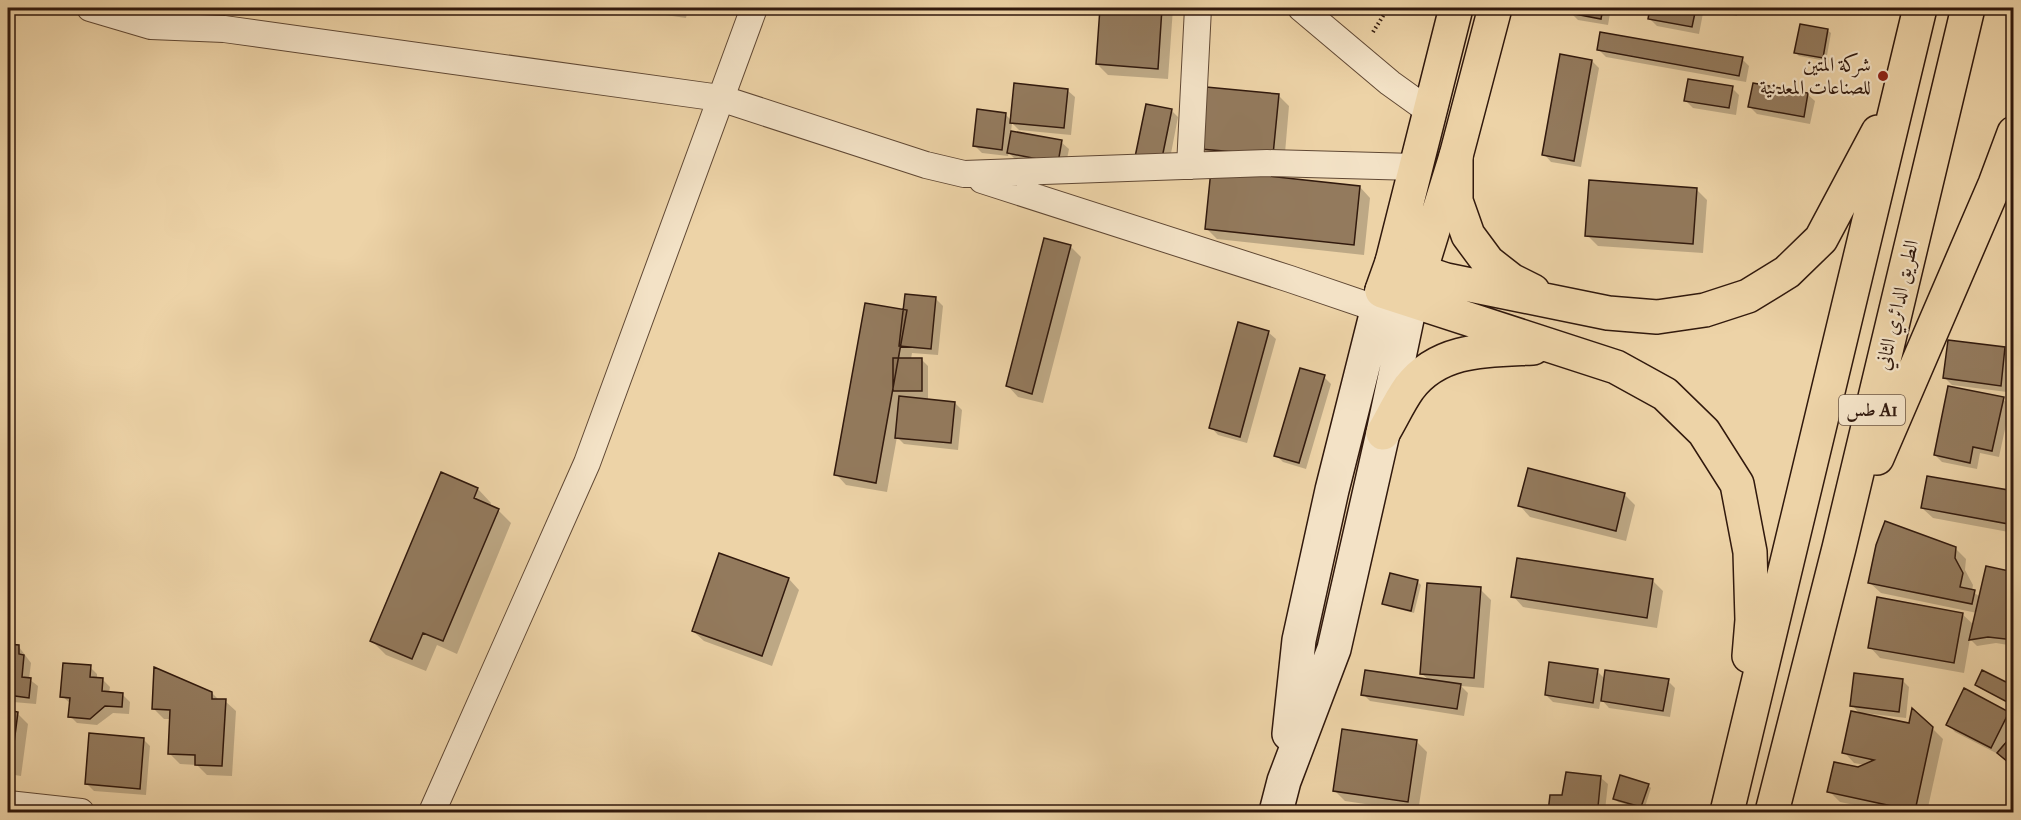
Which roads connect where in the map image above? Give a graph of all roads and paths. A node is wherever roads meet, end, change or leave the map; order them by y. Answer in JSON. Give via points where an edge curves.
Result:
{"nodes":[{"id":1,"x":90,"y":8,"type":"edge"},
{"id":2,"x":753,"y":8,"type":"edge"},
{"id":3,"x":1198,"y":8,"type":"edge"},
{"id":4,"x":1301,"y":8,"type":"edge"},
{"id":5,"x":1456,"y":8,"type":"edge"},
{"id":6,"x":1495,"y":8,"type":"edge"},
{"id":7,"x":1920,"y":8,"type":"edge"},
{"id":8,"x":1968,"y":8,"type":"edge"},
{"id":9,"x":1902,"y":86,"type":"junction"},
{"id":10,"x":720,"y":98,"type":"junction"},
{"id":11,"x":1429,"y":111,"type":"junction"},
{"id":12,"x":2013,"y":133,"type":"edge"},
{"id":13,"x":1456,"y":156,"type":"junction"},
{"id":14,"x":1190,"y":166,"type":"junction"},
{"id":15,"x":1415,"y":167,"type":"junction"},
{"id":16,"x":964,"y":174,"type":"junction"},
{"id":17,"x":1397,"y":287,"type":"junction"},
{"id":18,"x":1558,"y":304,"type":"junction"},
{"id":19,"x":1555,"y":347,"type":"junction"},
{"id":20,"x":1383,"y":433,"type":"junction"},
{"id":21,"x":1839,"y":548,"type":"junction"},
{"id":22,"x":1741,"y":754,"type":"junction"},
{"id":23,"x":1284,"y":781,"type":"junction"},
{"id":24,"x":8,"y":804,"type":"edge"},
{"id":25,"x":81,"y":813,"type":"edge"},
{"id":26,"x":432,"y":813,"type":"edge"},
{"id":27,"x":1276,"y":813,"type":"edge"},
{"id":28,"x":1727,"y":813,"type":"edge"},
{"id":29,"x":1772,"y":813,"type":"edge"}],
"edges":[{"from":1,"to":10,"type":"street","via":[[151,26],[224,29]]},
{"from":2,"to":10,"type":"street"},
{"from":3,"to":14,"type":"street"},
{"from":4,"to":11,"type":"street"},
{"from":5,"to":11,"type":"main road"},
{"from":6,"to":13,"type":"main road"},
{"from":7,"to":9,"type":"main road","number":"طس A1"},
{"from":8,"to":21,"type":"main road","name":"الطريق الدائري الثاني","number":"طس A1"},
{"from":9,"to":18,"type":"main road","via":[[1821,239],[1786,272],[1748,296],[1705,310],[1657,317]]},
{"from":9,"to":22,"type":"main road","number":"طس A1"},
{"from":10,"to":16,"type":"street"},
{"from":10,"to":26,"type":"street","via":[[587,463]]},
{"from":11,"to":15,"type":"main road"},
{"from":12,"to":21,"type":"main road","via":[[1995,184]]},
{"from":13,"to":17,"type":"main road"},
{"from":13,"to":18,"type":"main road","via":[[1456,201],[1468,235],[1488,262],[1511,280]]},
{"from":14,"to":15,"type":"street","via":[[1267,163]]},
{"from":14,"to":16,"type":"street"},
{"from":15,"to":17,"type":"main road"},
{"from":16,"to":17,"type":"street","via":[[1290,279]]},
{"from":17,"to":18,"type":"main road","via":[[1446,280]]},
{"from":17,"to":19,"type":"main road"},
{"from":17,"to":20,"type":"main road"},
{"from":17,"to":23,"type":"main road","via":[[1332,490],[1299,640]]},
{"from":19,"to":20,"type":"main road","via":[[1456,355],[1429,367],[1410,388]]},
{"from":19,"to":22,"type":"main road","via":[[1616,366],[1665,393],[1704,432],[1737,484],[1750,552],[1752,620]]},
{"from":20,"to":23,"type":"main road","via":[[1334,649]]},
{"from":21,"to":29,"type":"main road","name":"الطريق الدائري الثاني","number":"طس A1"},
{"from":22,"to":28,"type":"main road","number":"طس A1"},
{"from":23,"to":27,"type":"main road"},
{"from":24,"to":25,"type":"street"}]}
